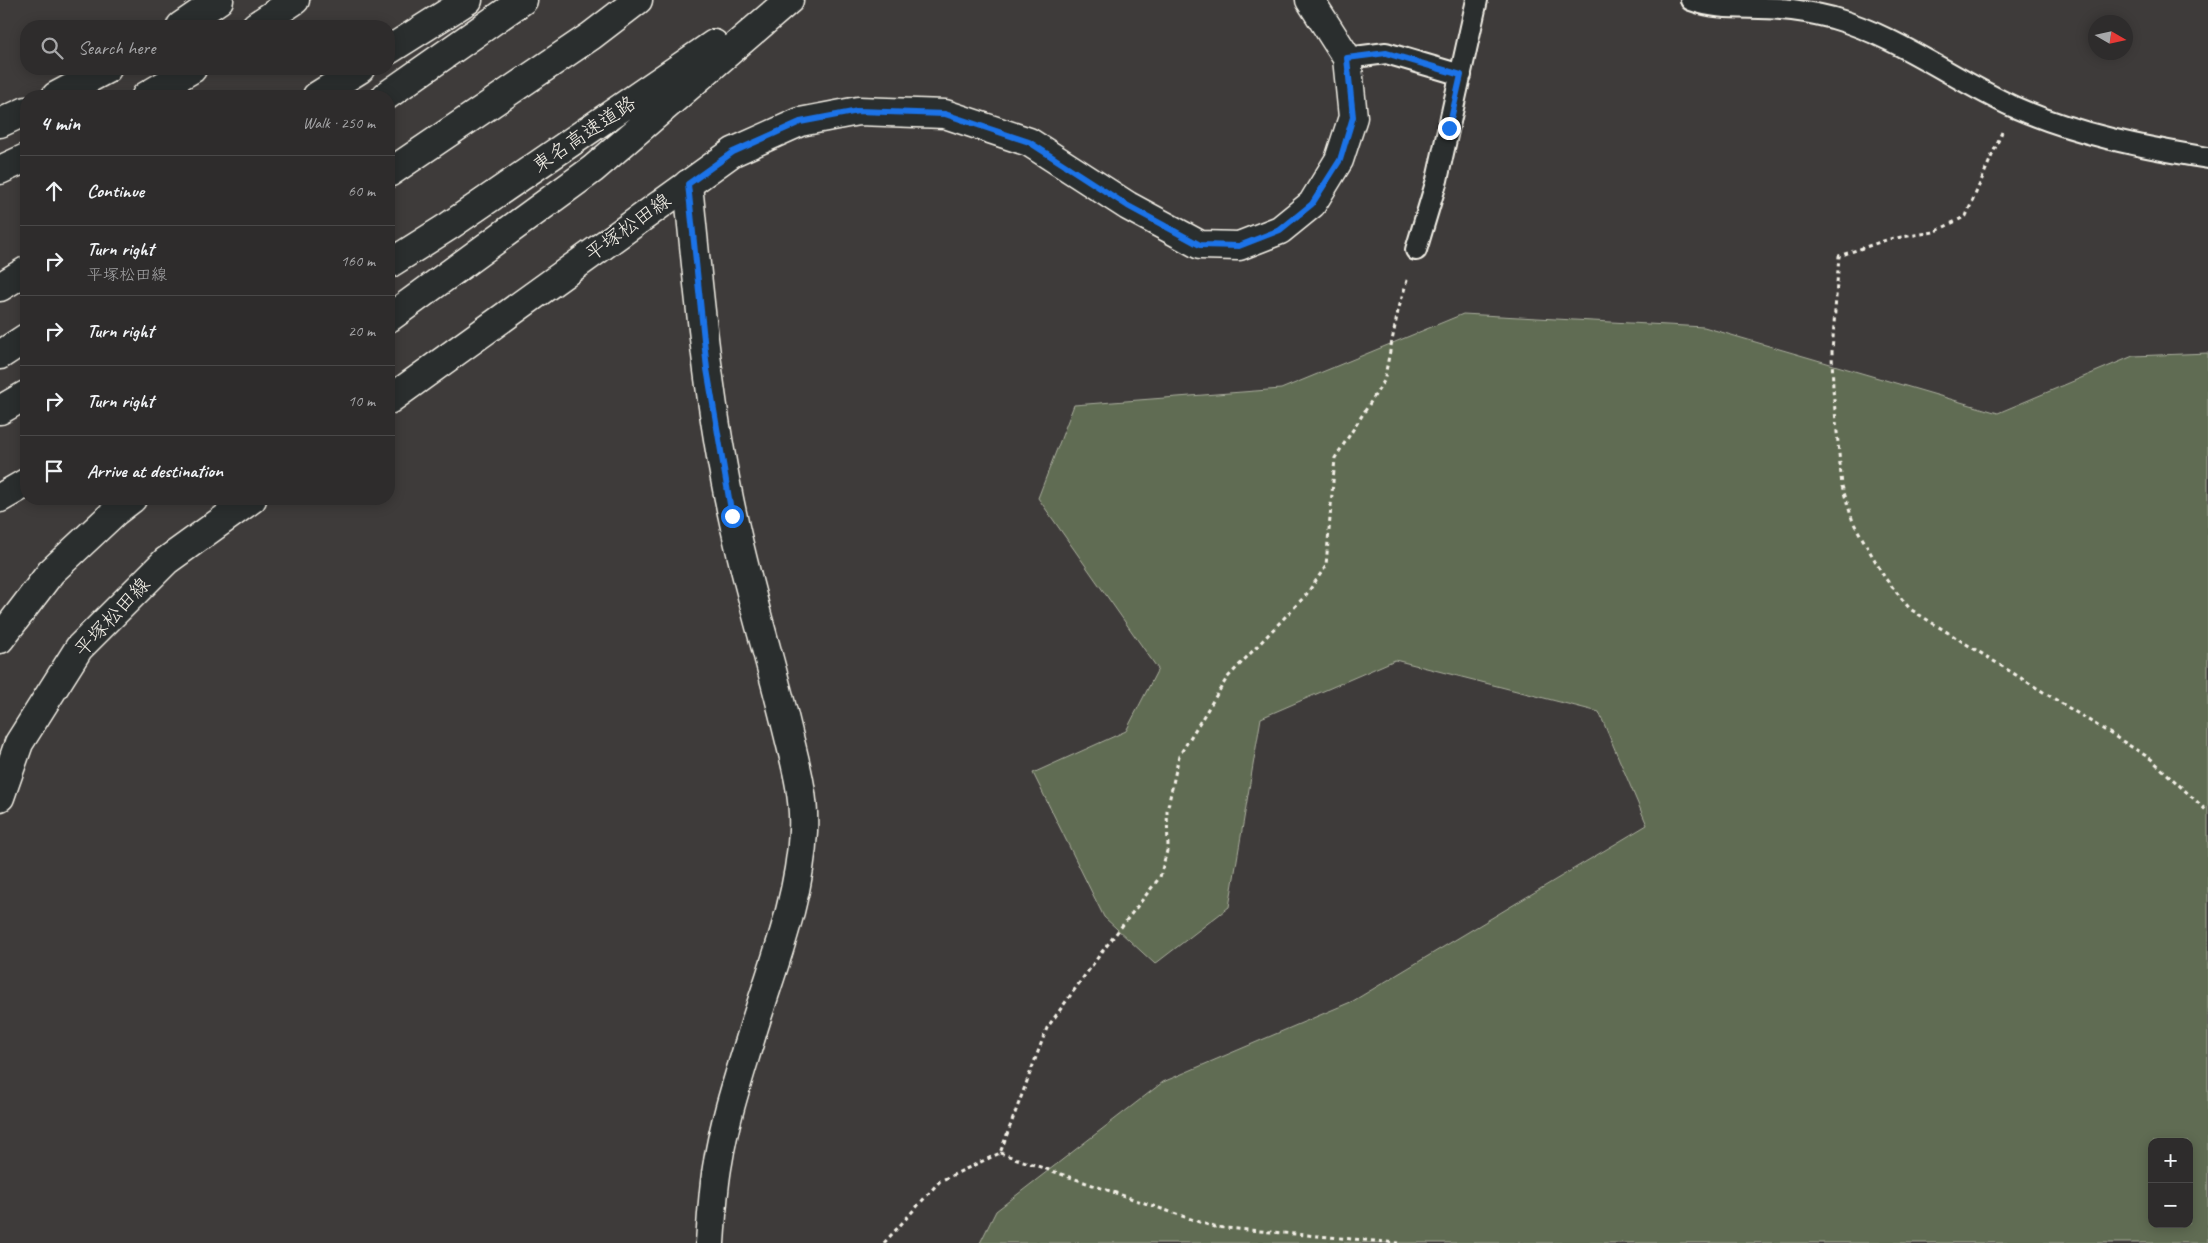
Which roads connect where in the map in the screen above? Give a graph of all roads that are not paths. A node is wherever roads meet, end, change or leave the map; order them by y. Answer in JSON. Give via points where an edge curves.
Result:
{"nodes":[{"id":1,"x":219,"y":0,"type":"edge"},
{"id":2,"x":295,"y":0,"type":"edge"},
{"id":3,"x":468,"y":0,"type":"edge"},
{"id":4,"x":523,"y":0,"type":"edge"},
{"id":5,"x":638,"y":0,"type":"edge"},
{"id":6,"x":776,"y":0,"type":"edge"},
{"id":7,"x":789,"y":0,"type":"edge"},
{"id":8,"x":1310,"y":0,"type":"edge"},
{"id":9,"x":1477,"y":0,"type":"edge"},
{"id":10,"x":1691,"y":0,"type":"edge"},
{"id":11,"x":190,"y":20,"type":"edge"},
{"id":12,"x":265,"y":20,"type":"edge"},
{"id":13,"x":395,"y":46,"type":"edge"},
{"id":14,"x":1347,"y":58,"type":"junction"},
{"id":15,"x":96,"y":75,"type":"edge"},
{"id":16,"x":182,"y":75,"type":"edge"},
{"id":17,"x":350,"y":75,"type":"edge"},
{"id":18,"x":1461,"y":75,"type":"junction"},
{"id":19,"x":67,"y":90,"type":"edge"},
{"id":20,"x":156,"y":90,"type":"edge"},
{"id":21,"x":327,"y":90,"type":"edge"},
{"id":22,"x":395,"y":90,"type":"edge"},
{"id":23,"x":20,"y":113,"type":"edge"},
{"id":24,"x":0,"y":123,"type":"edge"},
{"id":25,"x":2208,"y":158,"type":"edge"},
{"id":26,"x":20,"y":161,"type":"edge"},
{"id":27,"x":395,"y":169,"type":"edge"},
{"id":28,"x":0,"y":170,"type":"edge"},
{"id":29,"x":688,"y":184,"type":"junction"},
{"id":30,"x":1416,"y":250,"type":"road end"},
{"id":31,"x":395,"y":260,"type":"edge"},
{"id":32,"x":20,"y":274,"type":"edge"},
{"id":33,"x":0,"y":286,"type":"edge"},
{"id":34,"x":395,"y":314,"type":"edge"},
{"id":35,"x":20,"y":342,"type":"edge"},
{"id":36,"x":0,"y":355,"type":"edge"},
{"id":37,"x":395,"y":396,"type":"edge"},
{"id":38,"x":20,"y":398,"type":"edge"},
{"id":39,"x":0,"y":410,"type":"edge"},
{"id":40,"x":20,"y":486,"type":"edge"},
{"id":41,"x":0,"y":498,"type":"edge"},
{"id":42,"x":124,"y":505,"type":"edge"},
{"id":43,"x":244,"y":505,"type":"edge"},
{"id":44,"x":0,"y":638,"type":"edge"},
{"id":45,"x":0,"y":797,"type":"edge"},
{"id":46,"x":710,"y":1243,"type":"edge"}],
"edges":[{"from":1,"to":11,"type":"main road"},
{"from":2,"to":12,"type":"main road"},
{"from":3,"to":13,"type":"main road"},
{"from":4,"to":22,"type":"main road"},
{"from":5,"to":27,"type":"main road","via":[[591,36]]},
{"from":6,"to":31,"type":"main road","name":"東名高速道路","via":[[594,128]]},
{"from":7,"to":34,"type":"main road","via":[[593,169]]},
{"from":8,"to":14,"type":"main road","name":"平塚松田線"},
{"from":9,"to":18,"type":"lane"},
{"from":10,"to":25,"type":"lane","via":[[1733,9],[1782,9],[1833,18],[1868,31],[2014,106],[2078,131],[2137,146]]},
{"from":14,"to":18,"type":"lane","via":[[1386,53]]},
{"from":14,"to":29,"type":"main road","name":"平塚松田線","via":[[1353,117],[1340,160],[1312,204],[1280,230],[1239,246],[1200,245],[1128,206],[1029,142],[945,114],[858,111],[800,122],[733,152]]},
{"from":15,"to":19,"type":"main road"},
{"from":16,"to":20,"type":"main road"},
{"from":17,"to":21,"type":"main road"},
{"from":18,"to":30,"type":"lane","via":[[1437,180]]},
{"from":23,"to":24,"type":"main road"},
{"from":26,"to":28,"type":"main road"},
{"from":29,"to":37,"type":"main road","name":"平塚松田線"},
{"from":29,"to":46,"type":"main road","via":[[707,369],[732,516],[794,758],[803,800],[804,828],[791,908],[732,1101],[718,1162]]},
{"from":32,"to":33,"type":"main road"},
{"from":35,"to":36,"type":"main road"},
{"from":38,"to":39,"type":"main road"},
{"from":40,"to":41,"type":"main road"},
{"from":42,"to":44,"type":"main road","via":[[51,572]]},
{"from":43,"to":45,"type":"main road","name":"平塚松田線","via":[[166,561],[79,648],[19,743]]}]}
